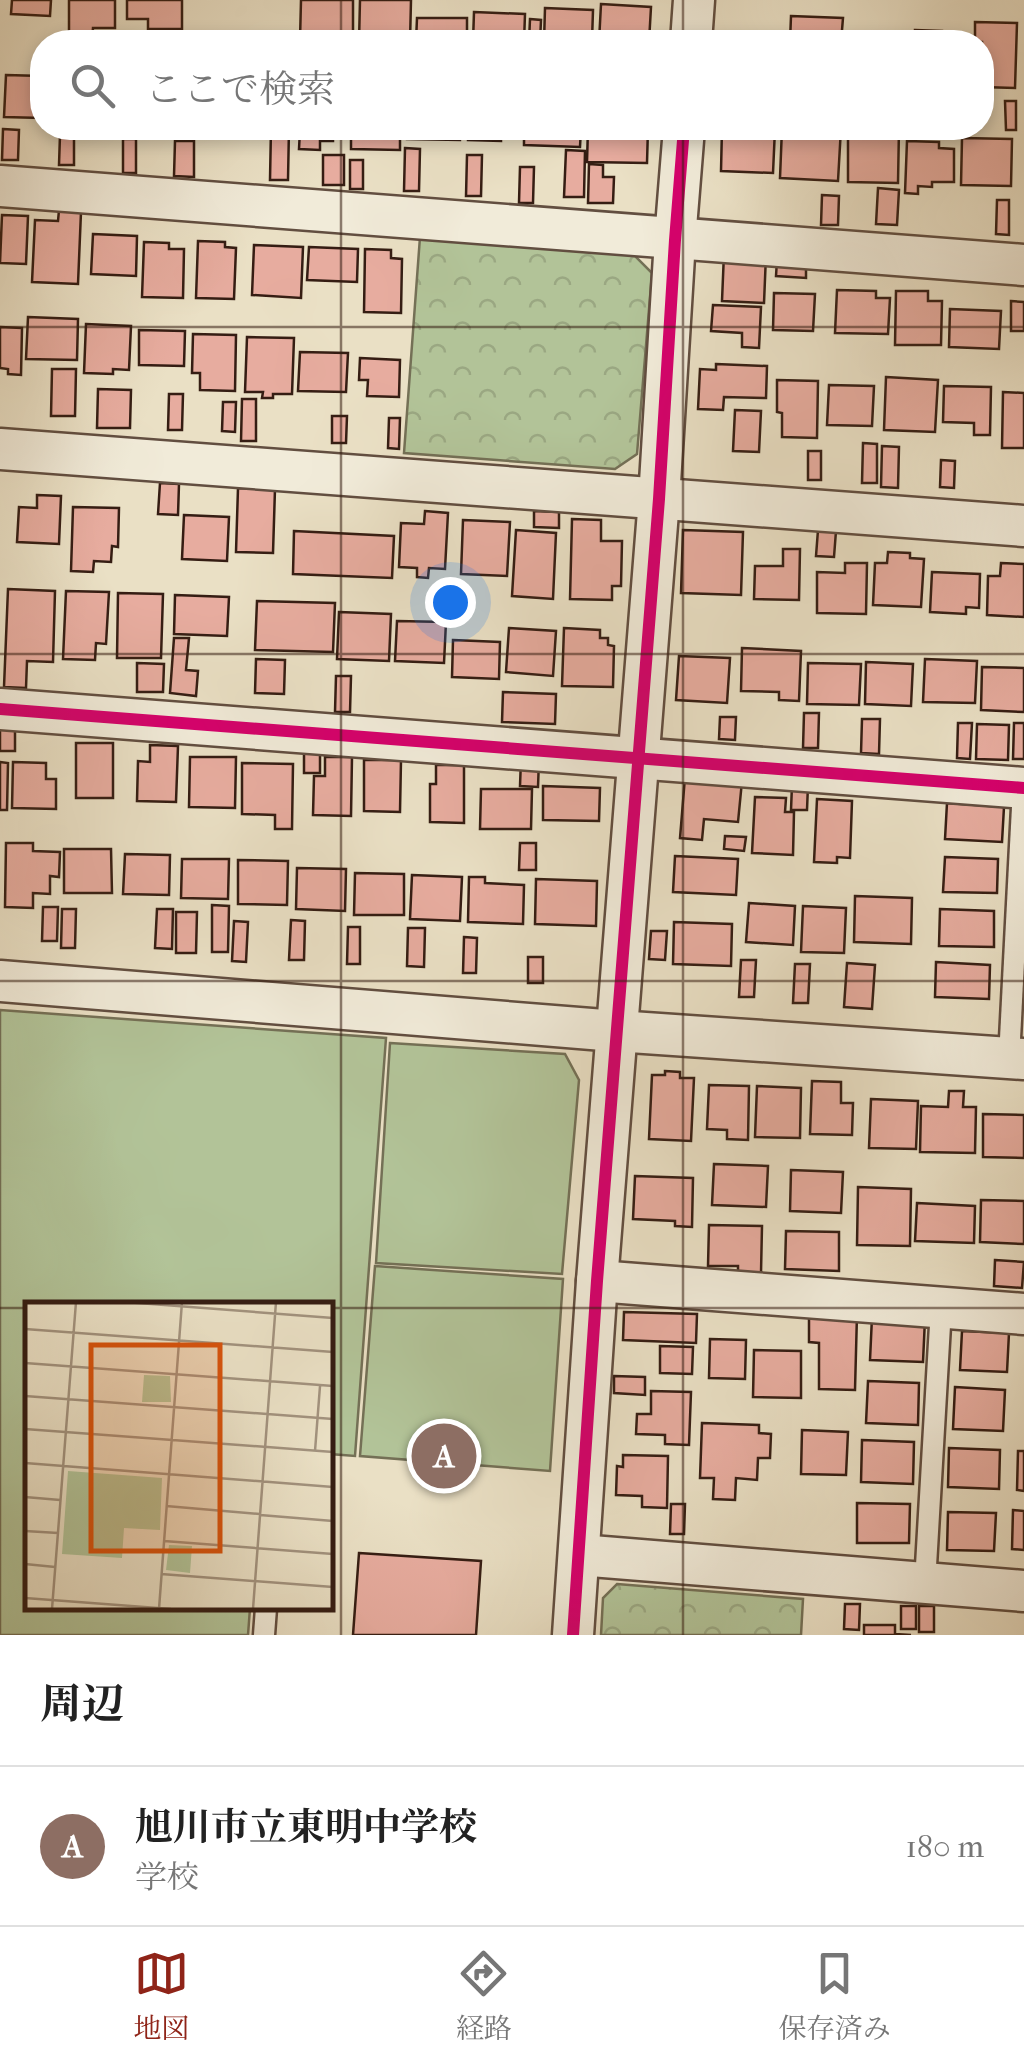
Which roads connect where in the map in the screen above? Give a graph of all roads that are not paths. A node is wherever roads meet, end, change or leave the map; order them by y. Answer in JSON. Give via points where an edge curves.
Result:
{"nodes":[{"id":1,"x":694,"y":0,"type":"edge"},
{"id":2,"x":692,"y":30,"type":"edge"},
{"id":3,"x":683,"y":140,"type":"edge"},
{"id":4,"x":0,"y":186,"type":"edge"},
{"id":5,"x":674,"y":240,"type":"junction"},
{"id":6,"x":1024,"y":265,"type":"edge"},
{"id":7,"x":0,"y":449,"type":"edge"},
{"id":8,"x":659,"y":499,"type":"junction"},
{"id":9,"x":1024,"y":526,"type":"edge"},
{"id":10,"x":0,"y":709,"type":"edge"},
{"id":11,"x":640,"y":757,"type":"junction"},
{"id":12,"x":1024,"y":788,"type":"edge"},
{"id":13,"x":0,"y":981,"type":"edge"},
{"id":14,"x":616,"y":1031,"type":"junction"},
{"id":15,"x":1017,"y":1059,"type":"edge"},
{"id":16,"x":597,"y":1282,"type":"junction"},
{"id":17,"x":942,"y":1308,"type":"junction"},
{"id":18,"x":1024,"y":1314,"type":"edge"},
{"id":19,"x":579,"y":1555,"type":"junction"},
{"id":20,"x":925,"y":1583,"type":"junction"},
{"id":21,"x":1024,"y":1591,"type":"edge"},
{"id":22,"x":266,"y":1610,"type":"edge"},
{"id":23,"x":264,"y":1635,"type":"edge"},
{"id":24,"x":573,"y":1635,"type":"edge"}],
"edges":[{"from":1,"to":2,"type":"street"},
{"from":3,"to":5,"type":"street"},
{"from":4,"to":5,"type":"street"},
{"from":5,"to":6,"type":"street"},
{"from":5,"to":8,"type":"street"},
{"from":7,"to":8,"type":"street"},
{"from":8,"to":9,"type":"street"},
{"from":8,"to":11,"type":"street"},
{"from":10,"to":11,"type":"street"},
{"from":11,"to":12,"type":"street"},
{"from":11,"to":14,"type":"street"},
{"from":12,"to":15,"type":"lane"},
{"from":13,"to":14,"type":"street"},
{"from":14,"to":15,"type":"street"},
{"from":14,"to":16,"type":"street"},
{"from":16,"to":17,"type":"street"},
{"from":16,"to":19,"type":"street"},
{"from":17,"to":18,"type":"street"},
{"from":17,"to":20,"type":"lane"},
{"from":19,"to":20,"type":"street"},
{"from":19,"to":24,"type":"street"},
{"from":20,"to":21,"type":"street"},
{"from":22,"to":23,"type":"lane"}]}
